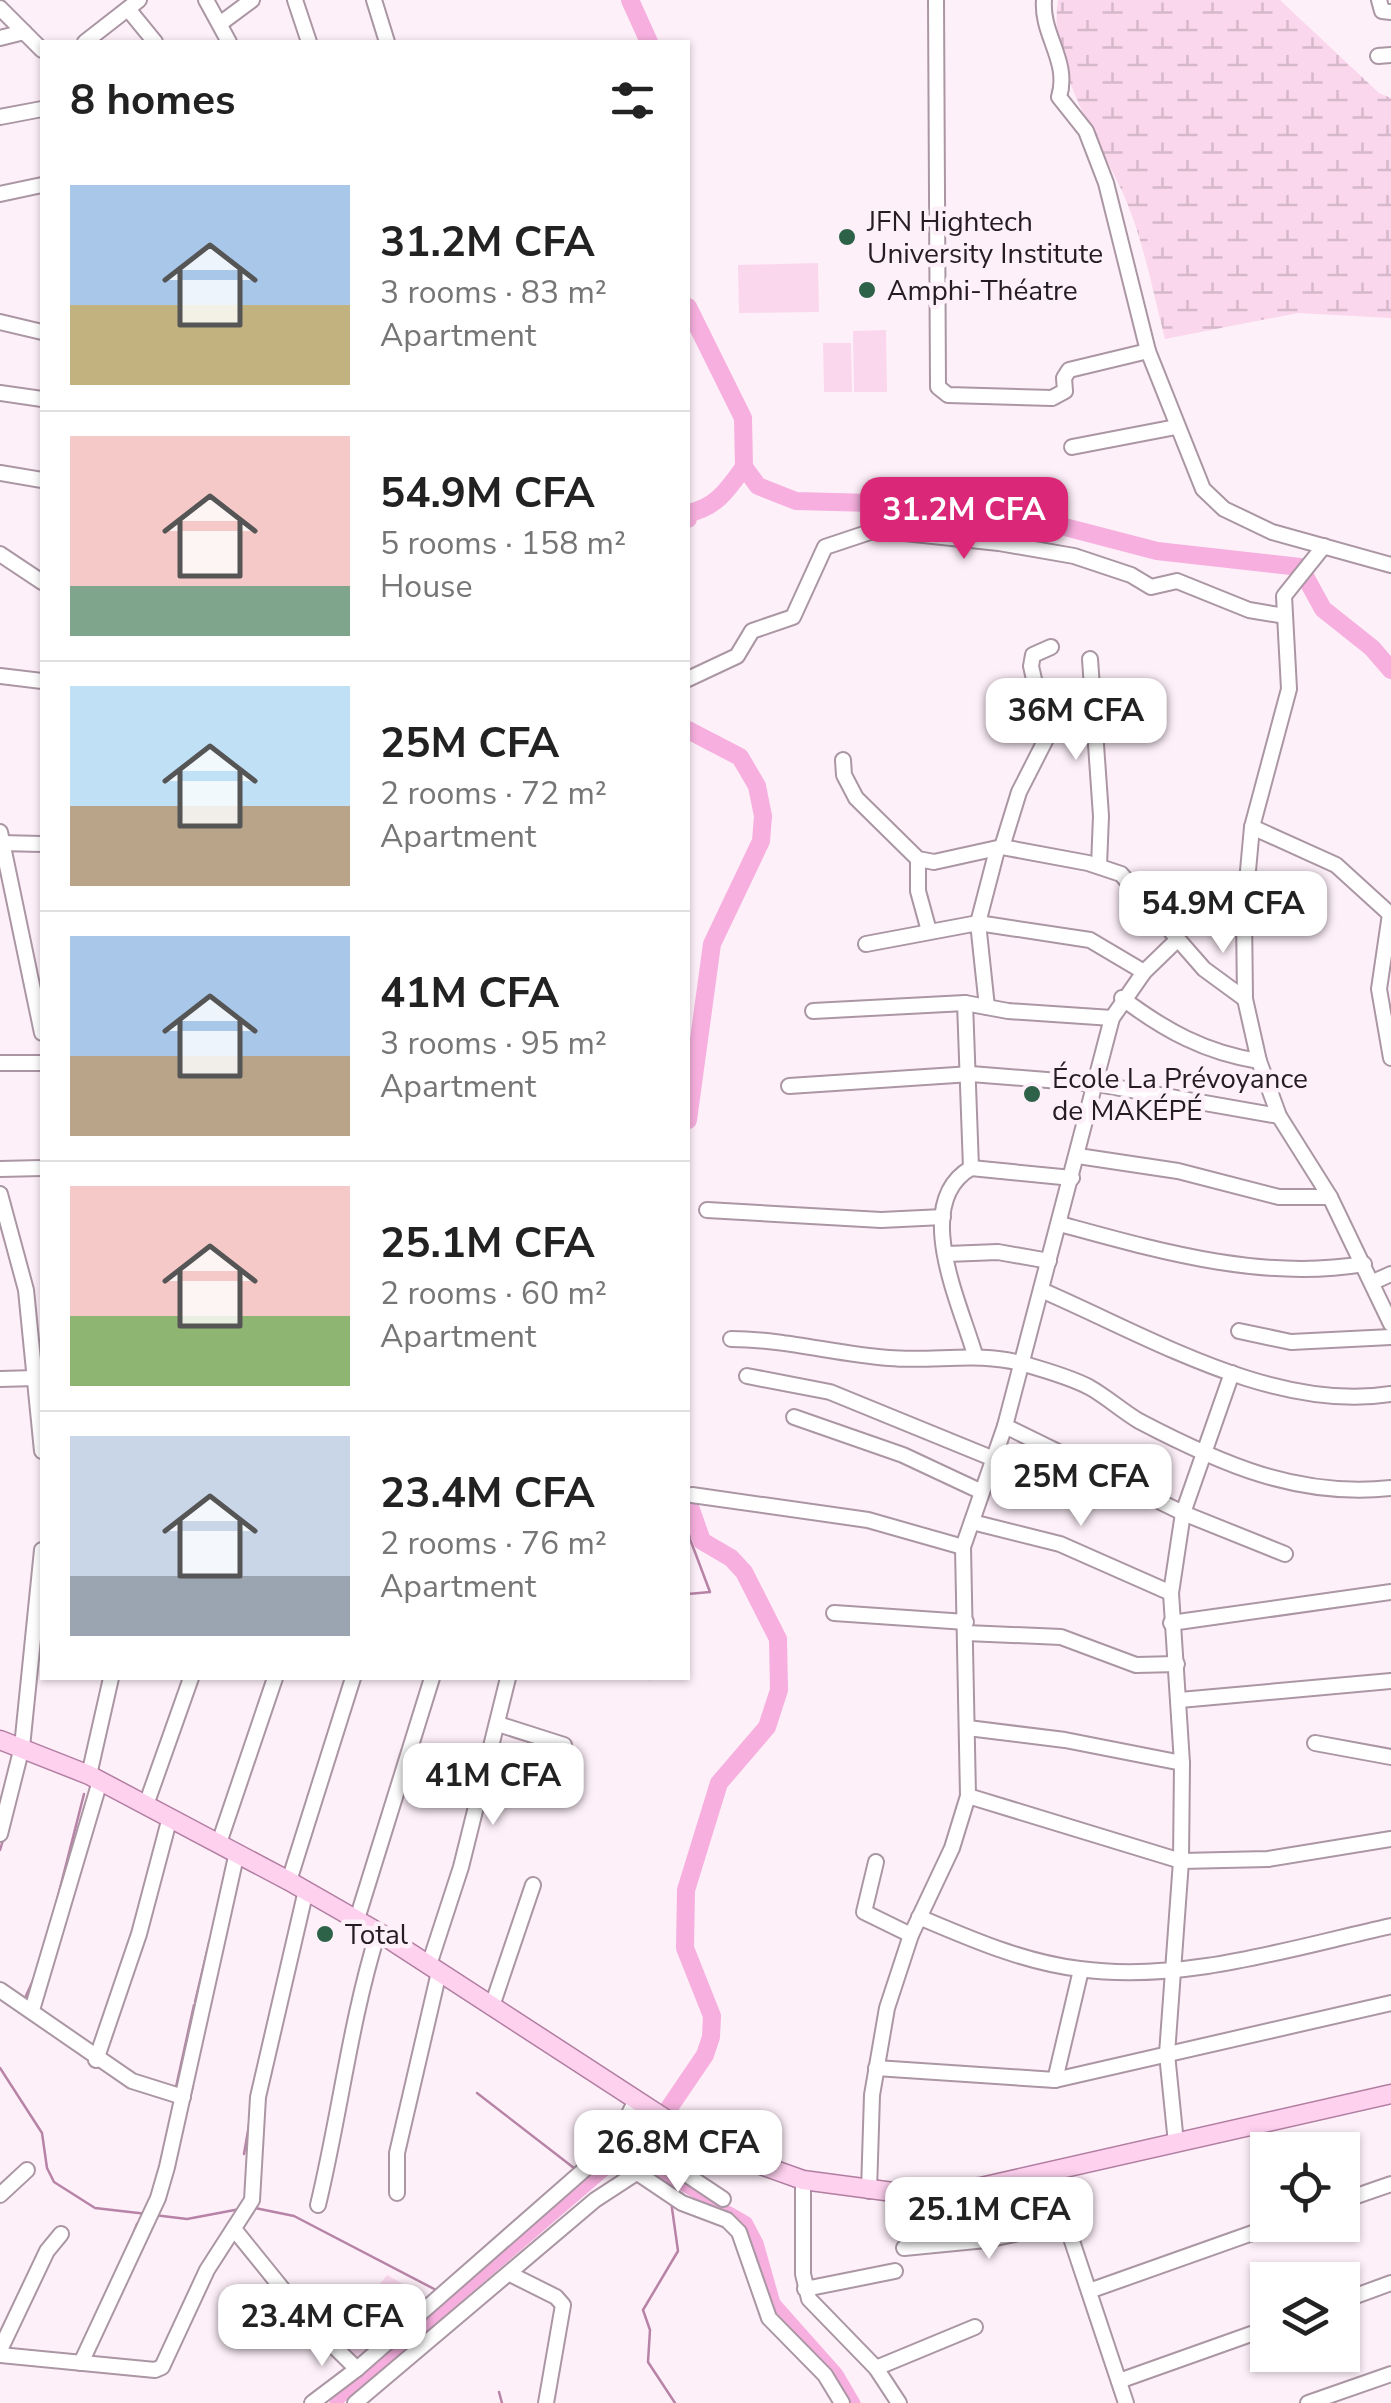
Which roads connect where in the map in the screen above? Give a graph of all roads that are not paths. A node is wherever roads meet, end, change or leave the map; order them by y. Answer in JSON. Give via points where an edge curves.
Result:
{"nodes":[{"id":1,"x":206,"y":0,"type":"edge"},
{"id":2,"x":252,"y":0,"type":"edge"},
{"id":3,"x":295,"y":0,"type":"edge"},
{"id":4,"x":374,"y":0,"type":"edge"},
{"id":5,"x":936,"y":0,"type":"edge"},
{"id":6,"x":1044,"y":0,"type":"edge"},
{"id":7,"x":1378,"y":0,"type":"edge"},
{"id":8,"x":134,"y":4,"type":"edge"},
{"id":9,"x":0,"y":8,"type":"edge"},
{"id":10,"x":1391,"y":12,"type":"edge"},
{"id":11,"x":222,"y":23,"type":"junction"},
{"id":12,"x":24,"y":32,"type":"junction"},
{"id":13,"x":0,"y":38,"type":"edge"},
{"id":14,"x":89,"y":40,"type":"edge"},
{"id":15,"x":154,"y":40,"type":"edge"},
{"id":16,"x":228,"y":40,"type":"edge"},
{"id":17,"x":308,"y":40,"type":"edge"},
{"id":18,"x":386,"y":40,"type":"edge"},
{"id":19,"x":40,"y":48,"type":"edge"},
{"id":20,"x":40,"y":110,"type":"edge"},
{"id":21,"x":0,"y":117,"type":"edge"},
{"id":22,"x":40,"y":185,"type":"edge"},
{"id":23,"x":0,"y":194,"type":"edge"},
{"id":24,"x":0,"y":322,"type":"edge"},
{"id":25,"x":40,"y":332,"type":"edge"},
{"id":26,"x":1148,"y":352,"type":"junction"},
{"id":27,"x":0,"y":393,"type":"edge"},
{"id":28,"x":40,"y":399,"type":"edge"},
{"id":29,"x":1176,"y":427,"type":"junction"},
{"id":30,"x":1072,"y":448,"type":"dead end"},
{"id":31,"x":0,"y":473,"type":"edge"},
{"id":32,"x":40,"y":480,"type":"edge"},
{"id":33,"x":1324,"y":546,"type":"junction"},
{"id":34,"x":0,"y":554,"type":"edge"},
{"id":35,"x":1391,"y":565,"type":"edge"},
{"id":36,"x":40,"y":581,"type":"edge"},
{"id":37,"x":1286,"y":616,"type":"junction"},
{"id":38,"x":1051,"y":647,"type":"dead end"},
{"id":39,"x":1090,"y":659,"type":"dead end"},
{"id":40,"x":0,"y":676,"type":"edge"},
{"id":41,"x":690,"y":678,"type":"edge"},
{"id":42,"x":40,"y":681,"type":"edge"},
{"id":43,"x":843,"y":760,"type":"dead end"},
{"id":44,"x":1252,"y":827,"type":"junction"},
{"id":45,"x":1,"y":839,"type":"edge"},
{"id":46,"x":40,"y":844,"type":"edge"},
{"id":47,"x":999,"y":849,"type":"junction"},
{"id":48,"x":918,"y":859,"type":"junction"},
{"id":49,"x":1099,"y":866,"type":"junction"},
{"id":50,"x":1390,"y":914,"type":"edge"},
{"id":51,"x":978,"y":923,"type":"junction"},
{"id":52,"x":929,"y":931,"type":"junction"},
{"id":53,"x":1177,"y":940,"type":"junction"},
{"id":54,"x":866,"y":944,"type":"dead end"},
{"id":55,"x":1144,"y":972,"type":"junction"},
{"id":56,"x":1122,"y":998,"type":"junction"},
{"id":57,"x":1245,"y":1000,"type":"junction"},
{"id":58,"x":965,"y":1002,"type":"junction"},
{"id":59,"x":987,"y":1007,"type":"junction"},
{"id":60,"x":812,"y":1012,"type":"dead end"},
{"id":61,"x":1112,"y":1018,"type":"junction"},
{"id":62,"x":40,"y":1024,"type":"edge"},
{"id":63,"x":1391,"y":1058,"type":"edge"},
{"id":64,"x":1259,"y":1060,"type":"junction"},
{"id":65,"x":0,"y":1063,"type":"edge"},
{"id":66,"x":40,"y":1063,"type":"edge"},
{"id":67,"x":971,"y":1074,"type":"junction"},
{"id":68,"x":1098,"y":1084,"type":"junction"},
{"id":69,"x":789,"y":1086,"type":"dead end"},
{"id":70,"x":1278,"y":1116,"type":"junction"},
{"id":71,"x":1078,"y":1156,"type":"junction"},
{"id":72,"x":40,"y":1168,"type":"edge"},
{"id":73,"x":971,"y":1168,"type":"junction"},
{"id":74,"x":0,"y":1169,"type":"edge"},
{"id":75,"x":1072,"y":1178,"type":"junction"},
{"id":76,"x":0,"y":1194,"type":"edge"},
{"id":77,"x":1330,"y":1197,"type":"junction"},
{"id":78,"x":706,"y":1210,"type":"dead end"},
{"id":79,"x":942,"y":1217,"type":"junction"},
{"id":80,"x":1060,"y":1224,"type":"junction"},
{"id":81,"x":947,"y":1254,"type":"junction"},
{"id":82,"x":1049,"y":1260,"type":"junction"},
{"id":83,"x":1364,"y":1264,"type":"junction"},
{"id":84,"x":1391,"y":1274,"type":"edge"},
{"id":85,"x":1373,"y":1282,"type":"junction"},
{"id":86,"x":26,"y":1290,"type":"junction"},
{"id":87,"x":1041,"y":1290,"type":"junction"},
{"id":88,"x":40,"y":1292,"type":"edge"},
{"id":89,"x":1391,"y":1324,"type":"edge"},
{"id":90,"x":1239,"y":1331,"type":"dead end"},
{"id":91,"x":1391,"y":1337,"type":"edge"},
{"id":92,"x":731,"y":1338,"type":"dead end"},
{"id":93,"x":974,"y":1355,"type":"junction"},
{"id":94,"x":1022,"y":1363,"type":"junction"},
{"id":95,"x":1232,"y":1373,"type":"junction"},
{"id":96,"x":747,"y":1376,"type":"dead end"},
{"id":97,"x":36,"y":1378,"type":"junction"},
{"id":98,"x":0,"y":1379,"type":"edge"},
{"id":99,"x":1391,"y":1394,"type":"edge"},
{"id":100,"x":794,"y":1417,"type":"dead end"},
{"id":101,"x":1005,"y":1426,"type":"junction"},
{"id":102,"x":40,"y":1427,"type":"edge"},
{"id":103,"x":1202,"y":1453,"type":"junction"},
{"id":104,"x":994,"y":1459,"type":"junction"},
{"id":105,"x":1391,"y":1488,"type":"edge"},
{"id":106,"x":982,"y":1492,"type":"junction"},
{"id":107,"x":692,"y":1495,"type":"dead end"},
{"id":108,"x":1183,"y":1514,"type":"junction"},
{"id":109,"x":972,"y":1522,"type":"junction"},
{"id":110,"x":964,"y":1547,"type":"junction"},
{"id":111,"x":1285,"y":1554,"type":"dead end"},
{"id":112,"x":40,"y":1590,"type":"edge"},
{"id":113,"x":1171,"y":1592,"type":"junction"},
{"id":114,"x":1391,"y":1592,"type":"edge"},
{"id":115,"x":834,"y":1613,"type":"dead end"},
{"id":116,"x":1171,"y":1622,"type":"junction"},
{"id":117,"x":966,"y":1628,"type":"junction"},
{"id":118,"x":1177,"y":1664,"type":"junction"},
{"id":119,"x":111,"y":1680,"type":"edge"},
{"id":120,"x":190,"y":1680,"type":"edge"},
{"id":121,"x":274,"y":1680,"type":"edge"},
{"id":122,"x":352,"y":1680,"type":"edge"},
{"id":123,"x":431,"y":1680,"type":"edge"},
{"id":124,"x":508,"y":1680,"type":"edge"},
{"id":125,"x":1391,"y":1681,"type":"edge"},
{"id":126,"x":1180,"y":1700,"type":"junction"},
{"id":127,"x":498,"y":1724,"type":"junction"},
{"id":128,"x":968,"y":1728,"type":"junction"},
{"id":129,"x":0,"y":1740,"type":"edge"},
{"id":130,"x":1314,"y":1743,"type":"dead end"},
{"id":131,"x":564,"y":1744,"type":"dead end"},
{"id":132,"x":22,"y":1748,"type":"junction"},
{"id":133,"x":1391,"y":1757,"type":"edge"},
{"id":134,"x":1182,"y":1763,"type":"junction"},
{"id":135,"x":94,"y":1778,"type":"junction"},
{"id":136,"x":968,"y":1796,"type":"junction"},
{"id":137,"x":146,"y":1805,"type":"junction"},
{"id":138,"x":170,"y":1817,"type":"junction"},
{"id":139,"x":0,"y":1834,"type":"edge"},
{"id":140,"x":1391,"y":1838,"type":"edge"},
{"id":141,"x":219,"y":1842,"type":"junction"},
{"id":142,"x":236,"y":1852,"type":"junction"},
{"id":143,"x":1181,"y":1861,"type":"junction"},
{"id":144,"x":876,"y":1862,"type":"dead end"},
{"id":145,"x":289,"y":1880,"type":"junction"},
{"id":146,"x":533,"y":1885,"type":"dead end"},
{"id":147,"x":306,"y":1890,"type":"junction"},
{"id":148,"x":919,"y":1917,"type":"junction"},
{"id":149,"x":356,"y":1919,"type":"junction"},
{"id":150,"x":1391,"y":1926,"type":"edge"},
{"id":151,"x":378,"y":1932,"type":"junction"},
{"id":152,"x":911,"y":1934,"type":"junction"},
{"id":153,"x":434,"y":1969,"type":"junction"},
{"id":154,"x":1173,"y":1969,"type":"junction"},
{"id":155,"x":1081,"y":1970,"type":"junction"},
{"id":156,"x":0,"y":1990,"type":"edge"},
{"id":157,"x":1391,"y":2004,"type":"edge"},
{"id":158,"x":492,"y":2006,"type":"junction"},
{"id":159,"x":32,"y":2010,"type":"junction"},
{"id":160,"x":1166,"y":2054,"type":"junction"},
{"id":161,"x":96,"y":2060,"type":"junction"},
{"id":162,"x":876,"y":2068,"type":"junction"},
{"id":163,"x":1055,"y":2080,"type":"junction"},
{"id":164,"x":1391,"y":2094,"type":"edge"},
{"id":165,"x":184,"y":2097,"type":"junction"},
{"id":166,"x":640,"y":2103,"type":"junction"},
{"id":167,"x":679,"y":2127,"type":"junction"},
{"id":168,"x":1176,"y":2143,"type":"junction"},
{"id":169,"x":667,"y":2153,"type":"junction"},
{"id":170,"x":27,"y":2170,"type":"dead end"},
{"id":171,"x":1049,"y":2172,"type":"junction"},
{"id":172,"x":639,"y":2174,"type":"junction"},
{"id":173,"x":803,"y":2180,"type":"junction"},
{"id":174,"x":1391,"y":2184,"type":"edge"},
{"id":175,"x":868,"y":2190,"type":"junction"},
{"id":176,"x":396,"y":2193,"type":"dead end"},
{"id":177,"x":0,"y":2195,"type":"edge"},
{"id":178,"x":1360,"y":2195,"type":"edge"},
{"id":179,"x":723,"y":2199,"type":"dead end"},
{"id":180,"x":318,"y":2205,"type":"dead end"},
{"id":181,"x":1066,"y":2222,"type":"junction"},
{"id":182,"x":234,"y":2228,"type":"junction"},
{"id":183,"x":60,"y":2234,"type":"dead end"},
{"id":184,"x":1250,"y":2234,"type":"edge"},
{"id":185,"x":904,"y":2248,"type":"dead end"},
{"id":186,"x":895,"y":2272,"type":"dead end"},
{"id":187,"x":510,"y":2274,"type":"junction"},
{"id":188,"x":1391,"y":2284,"type":"edge"},
{"id":189,"x":805,"y":2289,"type":"junction"},
{"id":190,"x":1088,"y":2291,"type":"junction"},
{"id":191,"x":1360,"y":2295,"type":"edge"},
{"id":192,"x":975,"y":2327,"type":"dead end"},
{"id":193,"x":1250,"y":2335,"type":"edge"},
{"id":194,"x":0,"y":2352,"type":"edge"},
{"id":195,"x":81,"y":2363,"type":"junction"},
{"id":196,"x":876,"y":2368,"type":"junction"},
{"id":197,"x":357,"y":2369,"type":"junction"},
{"id":198,"x":1391,"y":2374,"type":"edge"},
{"id":199,"x":1119,"y":2382,"type":"junction"},
{"id":200,"x":896,"y":2402,"type":"edge"},
{"id":201,"x":312,"y":2403,"type":"edge"},
{"id":202,"x":356,"y":2403,"type":"edge"},
{"id":203,"x":546,"y":2403,"type":"edge"},
{"id":204,"x":842,"y":2403,"type":"edge"},
{"id":205,"x":1126,"y":2403,"type":"edge"},
{"id":206,"x":1308,"y":2403,"type":"edge"}],
"edges":[{"from":1,"to":11,"type":"street"},
{"from":2,"to":11,"type":"street"},
{"from":3,"to":17,"type":"street"},
{"from":4,"to":18,"type":"street"},
{"from":5,"to":26,"type":"street","via":[[938,387],[948,395],[1052,398],[1065,392],[1068,370]]},
{"from":6,"to":26,"type":"street","via":[[1065,76],[1058,97],[1086,131],[1106,184]]},
{"from":7,"to":10,"type":"street"},
{"from":8,"to":14,"type":"street"},
{"from":8,"to":15,"type":"street"},
{"from":9,"to":12,"type":"street"},
{"from":11,"to":16,"type":"street"},
{"from":12,"to":13,"type":"street"},
{"from":12,"to":19,"type":"street"},
{"from":20,"to":21,"type":"street"},
{"from":22,"to":23,"type":"street"},
{"from":24,"to":25,"type":"street"},
{"from":26,"to":29,"type":"street"},
{"from":27,"to":28,"type":"street"},
{"from":29,"to":30,"type":"street"},
{"from":29,"to":33,"type":"street","via":[[1212,500],[1272,532]]},
{"from":31,"to":32,"type":"street"},
{"from":33,"to":35,"type":"street"},
{"from":33,"to":37,"type":"street","via":[[1284,596]]},
{"from":34,"to":36,"type":"street"},
{"from":37,"to":41,"type":"street","via":[[1249,610],[1176,581],[1151,588],[1074,556],[876,530],[825,547],[792,617],[752,631],[737,656]]},
{"from":37,"to":44,"type":"street","via":[[1289,690]]},
{"from":38,"to":47,"type":"street","via":[[1034,655],[1031,666],[1045,745]]},
{"from":39,"to":49,"type":"street"},
{"from":40,"to":42,"type":"street"},
{"from":43,"to":48,"type":"street","via":[[856,798]]},
{"from":44,"to":50,"type":"street","via":[[1336,865]]},
{"from":44,"to":57,"type":"street"},
{"from":45,"to":46,"type":"street"},
{"from":45,"to":62,"type":"street"},
{"from":47,"to":48,"type":"street"},
{"from":47,"to":49,"type":"street"},
{"from":47,"to":51,"type":"street"},
{"from":48,"to":52,"type":"street"},
{"from":49,"to":53,"type":"street","via":[[1128,880]]},
{"from":50,"to":63,"type":"street","via":[[1379,989]]},
{"from":51,"to":52,"type":"street"},
{"from":51,"to":55,"type":"street","via":[[1090,940]]},
{"from":51,"to":59,"type":"street"},
{"from":52,"to":54,"type":"street"},
{"from":53,"to":55,"type":"street"},
{"from":53,"to":57,"type":"street"},
{"from":55,"to":56,"type":"street"},
{"from":56,"to":61,"type":"street"},
{"from":56,"to":64,"type":"street","via":[[1198,1045]]},
{"from":57,"to":64,"type":"street"},
{"from":58,"to":59,"type":"street"},
{"from":58,"to":60,"type":"street"},
{"from":58,"to":67,"type":"street"},
{"from":59,"to":61,"type":"street"},
{"from":61,"to":68,"type":"street"},
{"from":64,"to":70,"type":"street"},
{"from":65,"to":66,"type":"street"},
{"from":67,"to":68,"type":"street"},
{"from":67,"to":69,"type":"street"},
{"from":67,"to":73,"type":"street"},
{"from":68,"to":70,"type":"street"},
{"from":68,"to":71,"type":"street"},
{"from":70,"to":77,"type":"street"},
{"from":71,"to":75,"type":"street"},
{"from":71,"to":77,"type":"street","via":[[1208,1177],[1280,1198]]},
{"from":72,"to":74,"type":"street"},
{"from":73,"to":75,"type":"street"},
{"from":73,"to":79,"type":"street","via":[[949,1185]]},
{"from":75,"to":80,"type":"street"},
{"from":76,"to":86,"type":"street"},
{"from":77,"to":83,"type":"street"},
{"from":78,"to":79,"type":"street"},
{"from":79,"to":81,"type":"street"},
{"from":80,"to":82,"type":"street"},
{"from":80,"to":83,"type":"street","via":[[1275,1270]]},
{"from":81,"to":82,"type":"street"},
{"from":81,"to":93,"type":"street"},
{"from":82,"to":87,"type":"street"},
{"from":83,"to":85,"type":"street"},
{"from":84,"to":85,"type":"street"},
{"from":85,"to":89,"type":"street"},
{"from":86,"to":88,"type":"street"},
{"from":86,"to":97,"type":"street"},
{"from":87,"to":94,"type":"street"},
{"from":87,"to":95,"type":"street"},
{"from":90,"to":91,"type":"street","via":[[1291,1342]]},
{"from":92,"to":93,"type":"street","via":[[888,1358]]},
{"from":93,"to":94,"type":"street"},
{"from":94,"to":101,"type":"street"},
{"from":94,"to":103,"type":"street","via":[[1084,1384]]},
{"from":95,"to":99,"type":"street","via":[[1334,1400]]},
{"from":95,"to":103,"type":"street"},
{"from":96,"to":104,"type":"street","via":[[830,1392]]},
{"from":97,"to":98,"type":"street"},
{"from":97,"to":102,"type":"street"},
{"from":100,"to":106,"type":"street","via":[[903,1455]]},
{"from":101,"to":104,"type":"street"},
{"from":101,"to":108,"type":"street"},
{"from":103,"to":105,"type":"street","via":[[1315,1490]]},
{"from":103,"to":108,"type":"street"},
{"from":104,"to":106,"type":"street"},
{"from":106,"to":109,"type":"street"},
{"from":107,"to":110,"type":"street","via":[[868,1520]]},
{"from":108,"to":111,"type":"street"},
{"from":108,"to":113,"type":"street"},
{"from":109,"to":110,"type":"street"},
{"from":109,"to":113,"type":"street","via":[[1060,1544]]},
{"from":110,"to":117,"type":"street"},
{"from":112,"to":132,"type":"street"},
{"from":113,"to":116,"type":"street"},
{"from":114,"to":116,"type":"street"},
{"from":115,"to":117,"type":"street"},
{"from":116,"to":118,"type":"street"},
{"from":117,"to":118,"type":"street","via":[[1061,1637],[1136,1665]]},
{"from":117,"to":128,"type":"street"},
{"from":118,"to":126,"type":"street"},
{"from":119,"to":135,"type":"street"},
{"from":120,"to":137,"type":"street"},
{"from":121,"to":141,"type":"street"},
{"from":122,"to":145,"type":"street"},
{"from":123,"to":149,"type":"street"},
{"from":124,"to":127,"type":"street"},
{"from":125,"to":126,"type":"street"},
{"from":126,"to":134,"type":"street"},
{"from":127,"to":131,"type":"street"},
{"from":127,"to":153,"type":"street"},
{"from":128,"to":134,"type":"street"},
{"from":128,"to":136,"type":"street"},
{"from":129,"to":132,"type":"main road"},
{"from":130,"to":133,"type":"street"},
{"from":132,"to":135,"type":"main road"},
{"from":132,"to":139,"type":"street"},
{"from":134,"to":143,"type":"street"},
{"from":135,"to":137,"type":"main road"},
{"from":135,"to":159,"type":"street"},
{"from":136,"to":143,"type":"street"},
{"from":136,"to":148,"type":"street"},
{"from":137,"to":138,"type":"main road"},
{"from":138,"to":141,"type":"main road"},
{"from":138,"to":161,"type":"street"},
{"from":140,"to":143,"type":"street","via":[[1268,1859]]},
{"from":141,"to":142,"type":"main road"},
{"from":142,"to":145,"type":"main road"},
{"from":142,"to":165,"type":"street"},
{"from":143,"to":154,"type":"street"},
{"from":144,"to":152,"type":"street","via":[[864,1912]]},
{"from":145,"to":147,"type":"main road"},
{"from":146,"to":158,"type":"street"},
{"from":147,"to":149,"type":"main road"},
{"from":147,"to":182,"type":"street","via":[[258,2097],[252,2200]]},
{"from":148,"to":152,"type":"street"},
{"from":148,"to":155,"type":"street","via":[[998,1950]]},
{"from":149,"to":151,"type":"main road"},
{"from":150,"to":154,"type":"street"},
{"from":151,"to":153,"type":"main road"},
{"from":151,"to":180,"type":"street","via":[[349,2038],[340,2114]]},
{"from":152,"to":162,"type":"street"},
{"from":153,"to":158,"type":"main road"},
{"from":153,"to":176,"type":"street"},
{"from":154,"to":155,"type":"street"},
{"from":154,"to":160,"type":"street"},
{"from":155,"to":163,"type":"street"},
{"from":156,"to":159,"type":"street"},
{"from":157,"to":160,"type":"street"},
{"from":158,"to":166,"type":"main road"},
{"from":159,"to":161,"type":"street"},
{"from":160,"to":163,"type":"street"},
{"from":160,"to":168,"type":"street"},
{"from":161,"to":165,"type":"street","via":[[141,2085]]},
{"from":162,"to":163,"type":"street"},
{"from":162,"to":175,"type":"street"},
{"from":164,"to":168,"type":"main road"},
{"from":165,"to":195,"type":"street","via":[[158,2198]]},
{"from":166,"to":167,"type":"main road"},
{"from":166,"to":197,"type":"street","via":[[601,2155]]},
{"from":167,"to":169,"type":"street"},
{"from":167,"to":173,"type":"main road"},
{"from":168,"to":171,"type":"main road"},
{"from":169,"to":172,"type":"street"},
{"from":169,"to":179,"type":"street"},
{"from":170,"to":177,"type":"street"},
{"from":171,"to":175,"type":"main road","via":[[948,2192]]},
{"from":171,"to":181,"type":"street"},
{"from":172,"to":187,"type":"street","via":[[595,2200]]},
{"from":172,"to":204,"type":"street","via":[[739,2232],[769,2318],[825,2375]]},
{"from":173,"to":175,"type":"main road"},
{"from":173,"to":189,"type":"street"},
{"from":174,"to":178,"type":"street"},
{"from":181,"to":185,"type":"street","via":[[986,2240]]},
{"from":181,"to":190,"type":"street"},
{"from":182,"to":195,"type":"street","via":[[162,2367]]},
{"from":182,"to":197,"type":"street","via":[[310,2323]]},
{"from":183,"to":194,"type":"street"},
{"from":184,"to":190,"type":"street"},
{"from":186,"to":189,"type":"street"},
{"from":187,"to":202,"type":"street"},
{"from":187,"to":203,"type":"street","via":[[563,2305]]},
{"from":188,"to":191,"type":"street"},
{"from":189,"to":196,"type":"street"},
{"from":190,"to":199,"type":"street"},
{"from":192,"to":196,"type":"street"},
{"from":193,"to":199,"type":"street"},
{"from":194,"to":195,"type":"street"},
{"from":196,"to":200,"type":"street"},
{"from":197,"to":201,"type":"street"},
{"from":198,"to":206,"type":"street"},
{"from":199,"to":205,"type":"street"}]}
